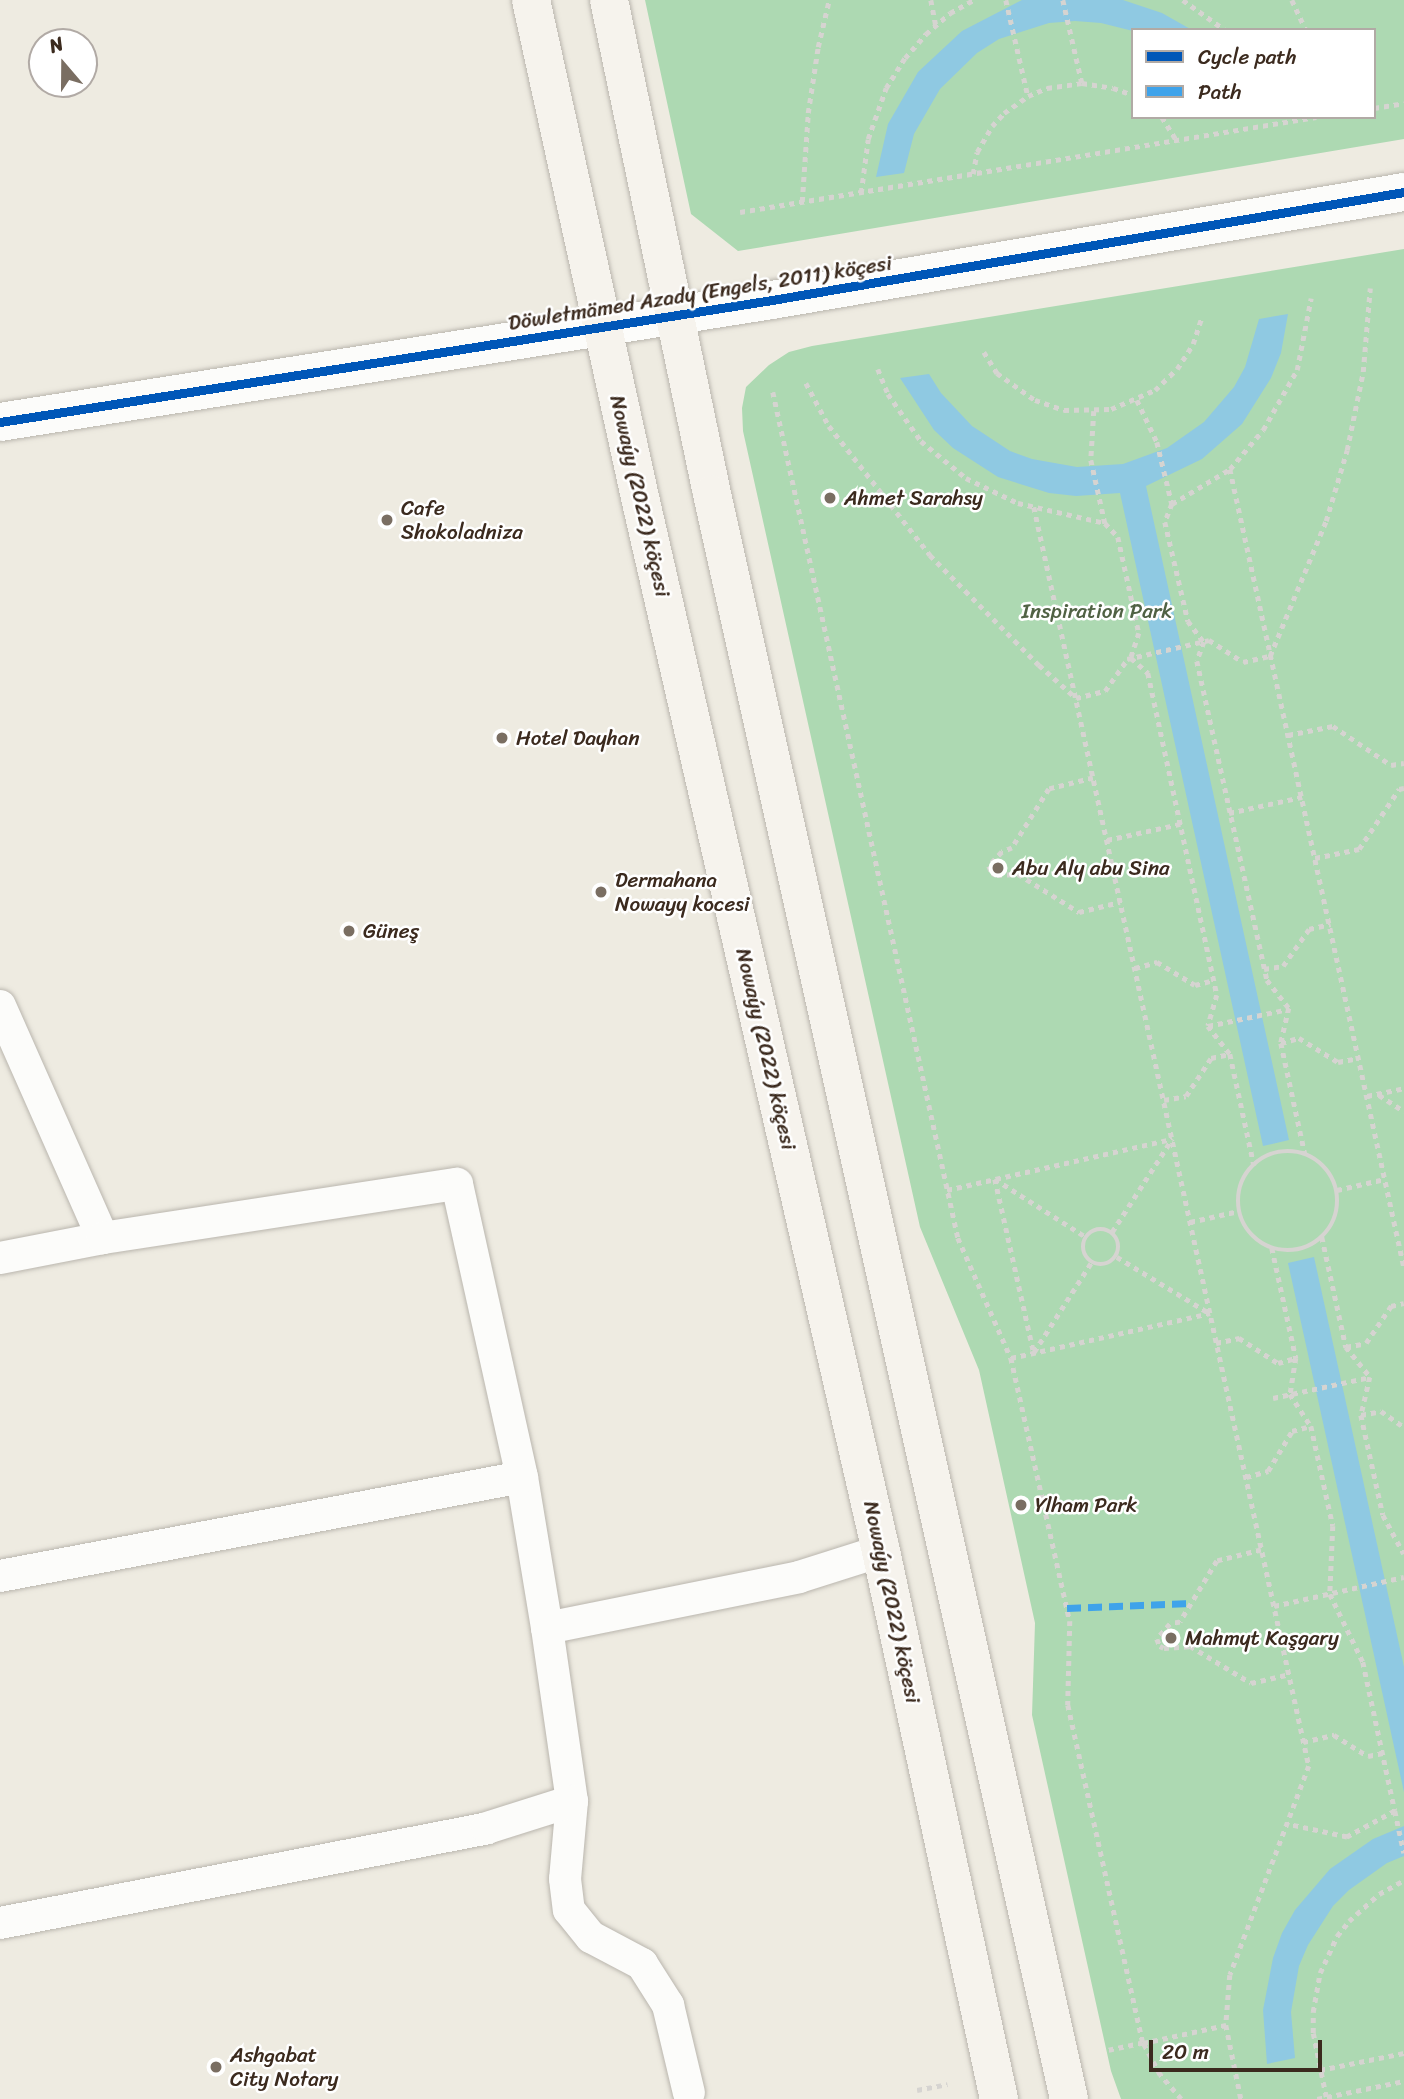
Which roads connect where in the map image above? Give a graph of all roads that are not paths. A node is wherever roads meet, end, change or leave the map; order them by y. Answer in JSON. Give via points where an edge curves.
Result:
{"nodes":[{"id":1,"x":531,"y":0,"type":"edge"},
{"id":2,"x":609,"y":0,"type":"edge"},
{"id":3,"x":1404,"y":192,"type":"edge"},
{"id":4,"x":676,"y":315,"type":"junction"},
{"id":5,"x":603,"y":327,"type":"junction"},
{"id":6,"x":0,"y":422,"type":"edge"},
{"id":7,"x":0,"y":1009,"type":"edge"},
{"id":8,"x":103,"y":1238,"type":"junction"},
{"id":9,"x":0,"y":1258,"type":"edge"},
{"id":10,"x":522,"y":1477,"type":"junction"},
{"id":11,"x":881,"y":1551,"type":"junction"},
{"id":12,"x":0,"y":1576,"type":"edge"},
{"id":13,"x":547,"y":1628,"type":"junction"},
{"id":14,"x":572,"y":1801,"type":"junction"},
{"id":15,"x":0,"y":1923,"type":"edge"},
{"id":16,"x":689,"y":2093,"type":"dead end"},
{"id":17,"x":999,"y":2099,"type":"edge"},
{"id":18,"x":1069,"y":2099,"type":"edge"}],
"edges":[{"from":1,"to":5,"type":"main road","name":"Nowaýy (2022) köçesi"},
{"from":2,"to":4,"type":"main road"},
{"from":3,"to":4,"type":"street","name":"Döwletmämed Azady (Engels, 2011) köçesi"},
{"from":4,"to":5,"type":"street","name":"Döwletmämed Azady (Engels, 2011) köçesi"},
{"from":4,"to":18,"type":"main road"},
{"from":5,"to":6,"type":"street","name":"Döwletmämed Azady (Engels, 2011) köçesi"},
{"from":5,"to":11,"type":"main road","name":"Nowaýy (2022) köçesi"},
{"from":7,"to":8,"type":"lane"},
{"from":8,"to":9,"type":"lane"},
{"from":8,"to":10,"type":"lane","via":[[457,1184]]},
{"from":10,"to":12,"type":"lane"},
{"from":10,"to":13,"type":"lane"},
{"from":11,"to":13,"type":"lane","via":[[799,1577]]},
{"from":11,"to":17,"type":"main road","name":"Nowaýy (2022) köçesi"},
{"from":13,"to":14,"type":"lane"},
{"from":14,"to":15,"type":"lane","via":[[487,1828]]},
{"from":14,"to":16,"type":"lane","via":[[565,1879],[569,1910],[591,1937],[642,1964],[668,2005]]}]}
